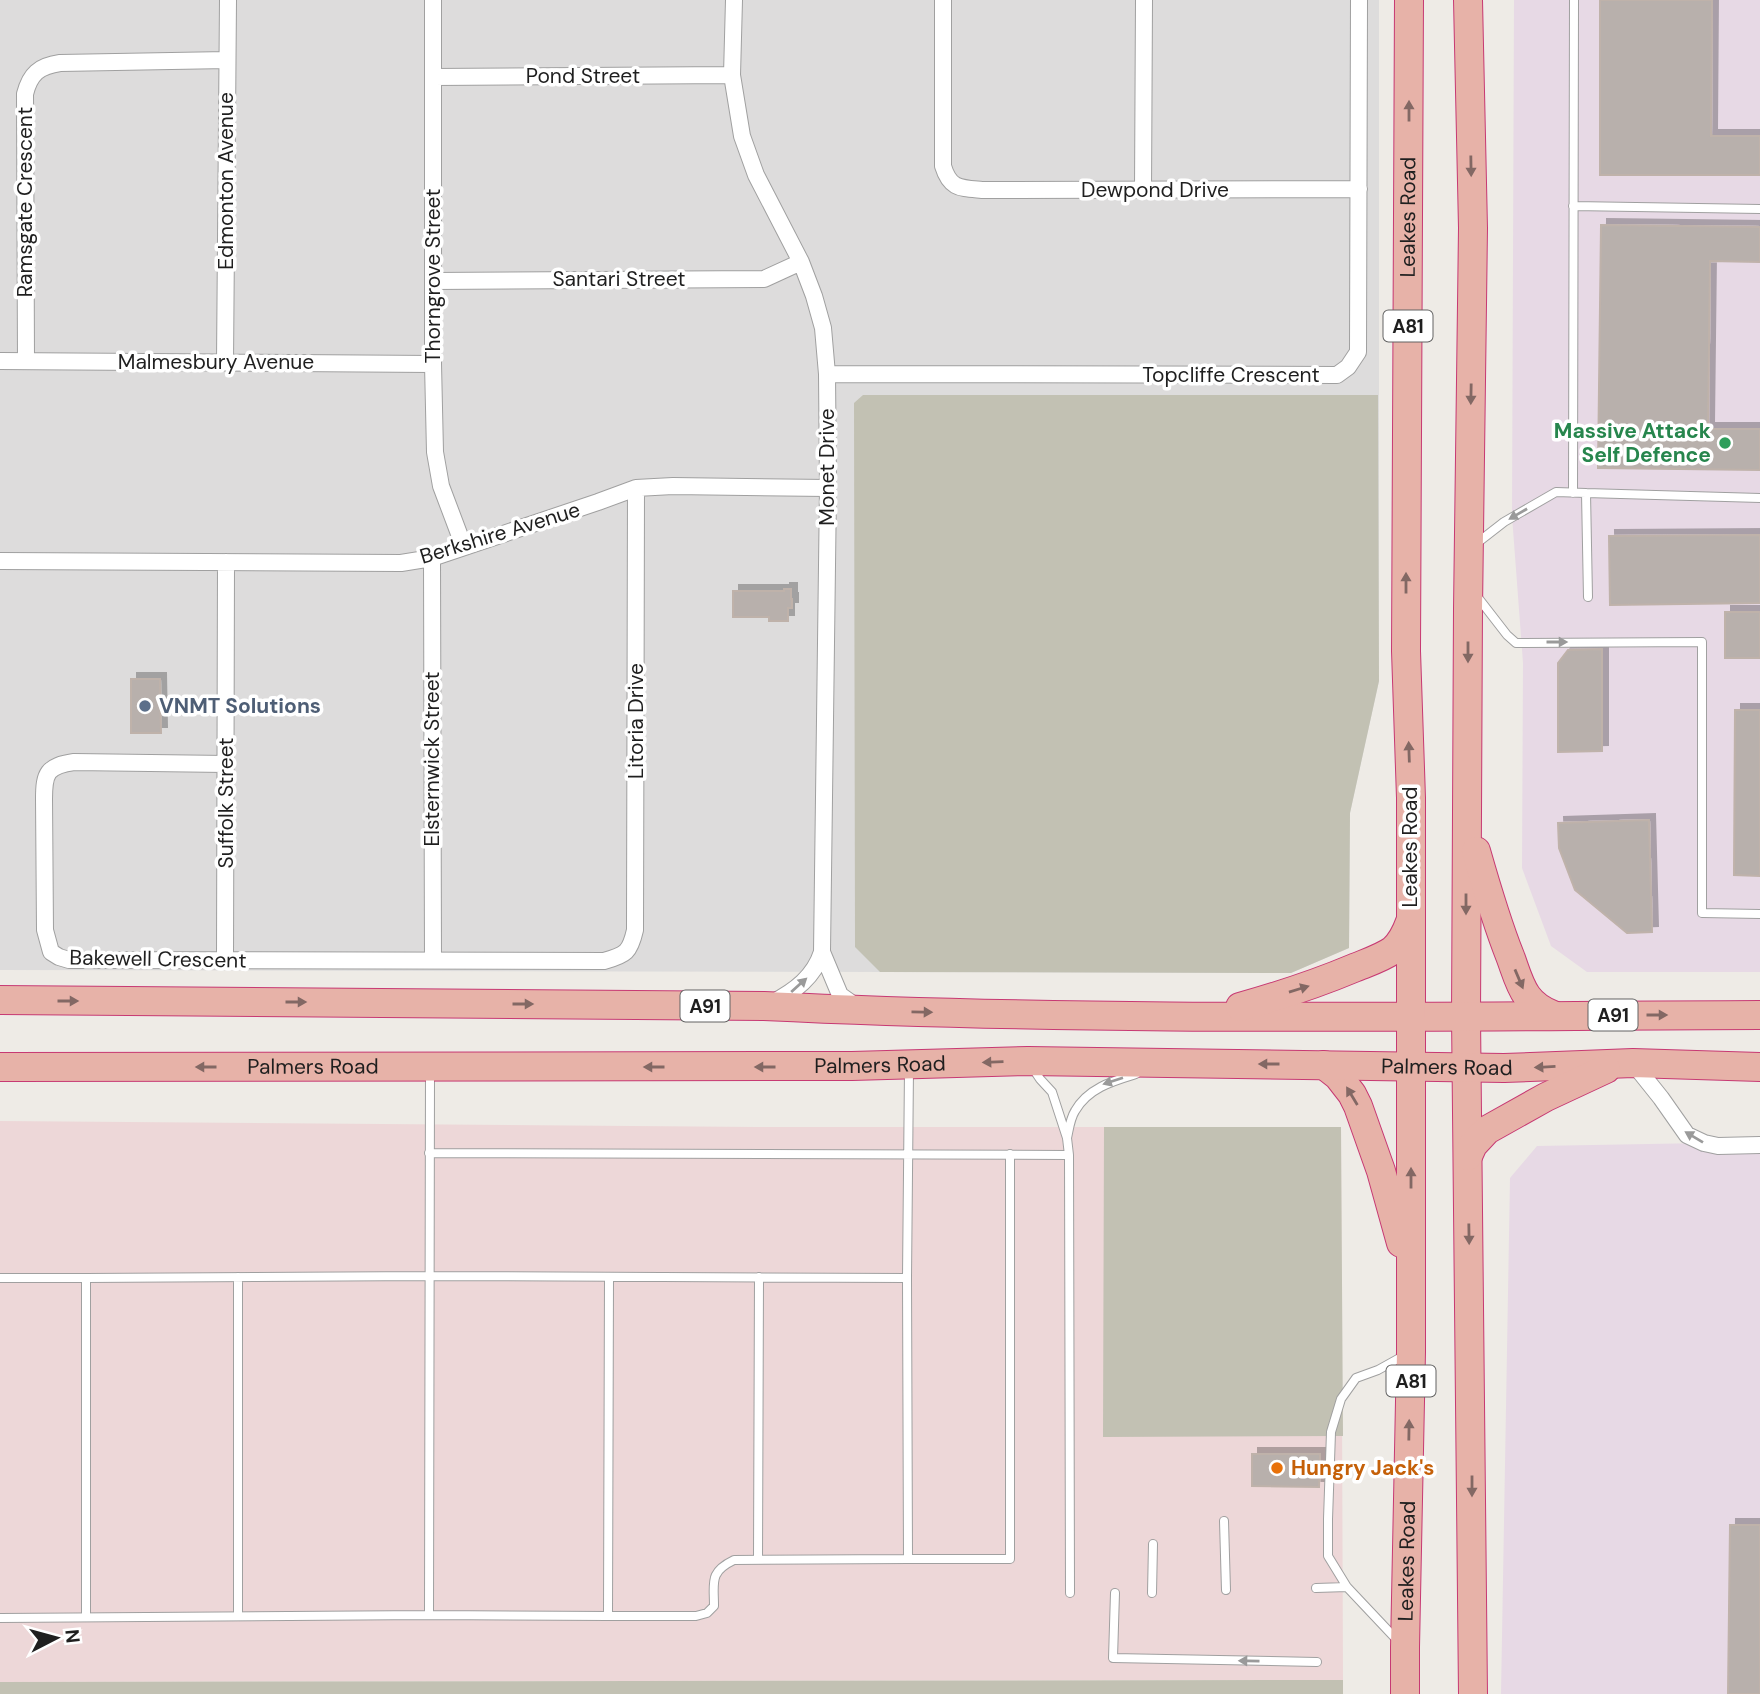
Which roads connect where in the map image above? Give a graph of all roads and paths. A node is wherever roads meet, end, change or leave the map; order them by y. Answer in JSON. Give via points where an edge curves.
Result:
{"nodes":[{"id":1,"x":228,"y":0,"type":"edge"},
{"id":2,"x":433,"y":0,"type":"edge"},
{"id":3,"x":734,"y":0,"type":"edge"},
{"id":4,"x":943,"y":0,"type":"edge"},
{"id":5,"x":1144,"y":0,"type":"edge"},
{"id":6,"x":1359,"y":0,"type":"edge"},
{"id":7,"x":1409,"y":0,"type":"edge"},
{"id":8,"x":1468,"y":0,"type":"edge"},
{"id":9,"x":1573,"y":0,"type":"edge"},
{"id":10,"x":227,"y":60,"type":"junction"},
{"id":11,"x":732,"y":75,"type":"junction"},
{"id":12,"x":433,"y":77,"type":"junction"},
{"id":13,"x":1359,"y":189,"type":"junction"},
{"id":14,"x":1143,"y":190,"type":"junction"},
{"id":15,"x":1573,"y":206,"type":"junction"},
{"id":16,"x":1760,"y":208,"type":"edge"},
{"id":17,"x":801,"y":262,"type":"junction"},
{"id":18,"x":433,"y":281,"type":"junction"},
{"id":19,"x":0,"y":361,"type":"edge"},
{"id":20,"x":26,"y":361,"type":"junction"},
{"id":21,"x":225,"y":362,"type":"junction"},
{"id":22,"x":433,"y":364,"type":"junction"},
{"id":23,"x":827,"y":374,"type":"junction"},
{"id":24,"x":636,"y":488,"type":"junction"},
{"id":25,"x":828,"y":488,"type":"junction"},
{"id":26,"x":1573,"y":493,"type":"junction"},
{"id":27,"x":1587,"y":494,"type":"junction"},
{"id":28,"x":1760,"y":498,"type":"edge"},
{"id":29,"x":464,"y":547,"type":"junction"},
{"id":30,"x":1469,"y":549,"type":"junction"},
{"id":31,"x":432,"y":558,"type":"junction"},
{"id":32,"x":0,"y":561,"type":"edge"},
{"id":33,"x":226,"y":562,"type":"junction"},
{"id":34,"x":1468,"y":584,"type":"junction"},
{"id":35,"x":1588,"y":597,"type":"dead end"},
{"id":36,"x":226,"y":764,"type":"junction"},
{"id":37,"x":1467,"y":821,"type":"junction"},
{"id":38,"x":1760,"y":914,"type":"edge"},
{"id":39,"x":1410,"y":922,"type":"junction"},
{"id":40,"x":822,"y":951,"type":"junction"},
{"id":41,"x":628,"y":952,"type":"joint"},
{"id":42,"x":225,"y":960,"type":"junction"},
{"id":43,"x":433,"y":960,"type":"junction"},
{"id":44,"x":0,"y":1000,"type":"edge"},
{"id":45,"x":764,"y":1006,"type":"junction"},
{"id":46,"x":876,"y":1012,"type":"junction"},
{"id":47,"x":1553,"y":1015,"type":"junction"},
{"id":48,"x":1760,"y":1015,"type":"edge"},
{"id":49,"x":1211,"y":1016,"type":"junction"},
{"id":50,"x":1411,"y":1016,"type":"junction"},
{"id":51,"x":1466,"y":1016,"type":"junction"},
{"id":52,"x":1028,"y":1061,"type":"junction"},
{"id":53,"x":1179,"y":1063,"type":"junction"},
{"id":54,"x":1625,"y":1063,"type":"junction"},
{"id":55,"x":909,"y":1065,"type":"junction"},
{"id":56,"x":1324,"y":1065,"type":"junction"},
{"id":57,"x":0,"y":1067,"type":"edge"},
{"id":58,"x":430,"y":1067,"type":"junction"},
{"id":59,"x":1411,"y":1067,"type":"junction"},
{"id":60,"x":1760,"y":1067,"type":"edge"},
{"id":61,"x":1466,"y":1068,"type":"junction"},
{"id":62,"x":1067,"y":1138,"type":"junction"},
{"id":63,"x":1760,"y":1146,"type":"edge"},
{"id":64,"x":429,"y":1153,"type":"junction"},
{"id":65,"x":908,"y":1154,"type":"junction"},
{"id":66,"x":1010,"y":1154,"type":"junction"},
{"id":67,"x":1069,"y":1154,"type":"junction"},
{"id":68,"x":1468,"y":1156,"type":"junction"},
{"id":69,"x":429,"y":1276,"type":"junction"},
{"id":70,"x":1411,"y":1276,"type":"junction"},
{"id":71,"x":238,"y":1277,"type":"junction"},
{"id":72,"x":609,"y":1277,"type":"junction"},
{"id":73,"x":0,"y":1278,"type":"edge"},
{"id":74,"x":86,"y":1278,"type":"junction"},
{"id":75,"x":759,"y":1278,"type":"junction"},
{"id":76,"x":907,"y":1278,"type":"junction"},
{"id":77,"x":1411,"y":1352,"type":"junction"},
{"id":78,"x":1224,"y":1521,"type":"dead end"},
{"id":79,"x":1153,"y":1544,"type":"dead end"},
{"id":80,"x":758,"y":1559,"type":"junction"},
{"id":81,"x":908,"y":1559,"type":"junction"},
{"id":82,"x":1347,"y":1587,"type":"junction"},
{"id":83,"x":1315,"y":1588,"type":"dead end"},
{"id":84,"x":1226,"y":1590,"type":"dead end"},
{"id":85,"x":1070,"y":1593,"type":"dead end"},
{"id":86,"x":1115,"y":1593,"type":"dead end"},
{"id":87,"x":1152,"y":1593,"type":"dead end"},
{"id":88,"x":429,"y":1615,"type":"junction"},
{"id":89,"x":238,"y":1616,"type":"junction"},
{"id":90,"x":608,"y":1616,"type":"junction"},
{"id":91,"x":86,"y":1617,"type":"junction"},
{"id":92,"x":0,"y":1618,"type":"edge"},
{"id":93,"x":1405,"y":1647,"type":"junction"},
{"id":94,"x":1317,"y":1662,"type":"dead end"},
{"id":95,"x":1405,"y":1694,"type":"edge"},
{"id":96,"x":1473,"y":1694,"type":"edge"}],
"edges":[{"from":1,"to":10,"type":"street","name":"Edmonton Avenue"},
{"from":2,"to":12,"type":"street","name":"Thorngrove Street"},
{"from":3,"to":11,"type":"street","name":"Monet Drive"},
{"from":4,"to":14,"type":"street","name":"Dewpond Drive","via":[[943,166],[951,183],[982,190]]},
{"from":5,"to":14,"type":"street"},
{"from":6,"to":13,"type":"street","name":"Topcliffe Crescent"},
{"from":39,"to":7,"type":"highway","name":"Leakes Road","number":"A81","one_way":true,"via":[[1406,651]]},
{"from":8,"to":30,"type":"highway","one_way":true,"via":[[1473,228]]},
{"from":9,"to":15,"type":"lane"},
{"from":10,"to":20,"type":"street","name":"Ramsgate Crescent","via":[[60,63],[45,65],[27,83]]},
{"from":10,"to":21,"type":"street","name":"Edmonton Avenue"},
{"from":11,"to":12,"type":"street","name":"Pond Street"},
{"from":11,"to":17,"type":"street","name":"Monet Drive","via":[[742,135],[756,175]]},
{"from":12,"to":18,"type":"street","name":"Thorngrove Street"},
{"from":13,"to":14,"type":"street","name":"Dewpond Drive"},
{"from":13,"to":23,"type":"street","name":"Topcliffe Crescent","via":[[1358,352],[1337,375]]},
{"from":15,"to":16,"type":"lane"},
{"from":15,"to":26,"type":"lane"},
{"from":17,"to":18,"type":"street","name":"Santari Street","via":[[764,279]]},
{"from":17,"to":23,"type":"street","name":"Monet Drive","via":[[823,328]]},
{"from":18,"to":22,"type":"street","name":"Thorngrove Street"},
{"from":19,"to":20,"type":"street","name":"Malmesbury Avenue"},
{"from":20,"to":21,"type":"street","name":"Malmesbury Avenue"},
{"from":21,"to":22,"type":"street","name":"Malmesbury Avenue"},
{"from":22,"to":29,"type":"street","name":"Thorngrove Street","via":[[435,452],[441,486]]},
{"from":23,"to":25,"type":"street","name":"Monet Drive"},
{"from":24,"to":25,"type":"street","name":"Berkshire Avenue"},
{"from":24,"to":29,"type":"street","name":"Berkshire Avenue"},
{"from":24,"to":41,"type":"street","name":"Litoria Drive","via":[[635,930]]},
{"from":25,"to":40,"type":"street","name":"Monet Drive"},
{"from":26,"to":27,"type":"lane"},
{"from":26,"to":30,"type":"lane","one_way":true,"via":[[1556,492]]},
{"from":27,"to":28,"type":"lane"},
{"from":27,"to":35,"type":"lane"},
{"from":29,"to":31,"type":"street","name":"Berkshire Avenue"},
{"from":30,"to":34,"type":"highway"},
{"from":31,"to":33,"type":"street","name":"Berkshire Avenue","via":[[401,563]]},
{"from":31,"to":43,"type":"street","name":"Elsternwick Street"},
{"from":32,"to":33,"type":"street","name":"Berkshire Avenue"},
{"from":33,"to":36,"type":"street","name":"Suffolk Street"},
{"from":34,"to":37,"type":"highway","one_way":true},
{"from":34,"to":38,"type":"lane","one_way":true,"via":[[1516,643],[1702,642],[1703,913]]},
{"from":36,"to":42,"type":"street","name":"Suffolk Street"},
{"from":36,"to":42,"type":"street","name":"Bakewell Crescent","via":[[74,762],[51,770],[44,781],[45,930],[51,952],[69,960]]},
{"from":37,"to":47,"type":"highway","one_way":true,"via":[[1520,983],[1534,1004]]},
{"from":37,"to":51,"type":"highway","one_way":true},
{"from":49,"to":39,"type":"highway","one_way":true,"via":[[1317,984],[1379,957],[1399,943]]},
{"from":39,"to":50,"type":"highway","name":"Leakes Road","number":"A81"},
{"from":45,"to":40,"type":"street","name":"Monet Drive","one_way":true,"via":[[801,985]]},
{"from":40,"to":46,"type":"street","name":"Monet Drive","via":[[840,995],[856,1007]]},
{"from":41,"to":43,"type":"street","name":"Bakewell Crescent","via":[[604,961]]},
{"from":42,"to":43,"type":"street","name":"Bakewell Crescent"},
{"from":44,"to":45,"type":"highway","number":"A91","one_way":true},
{"from":45,"to":46,"type":"highway","number":"A91"},
{"from":46,"to":49,"type":"highway","number":"A91","one_way":true},
{"from":47,"to":48,"type":"highway","number":"A91","one_way":true},
{"from":47,"to":51,"type":"highway","number":"A91"},
{"from":49,"to":50,"type":"highway","number":"A91"},
{"from":50,"to":51,"type":"highway","number":"A91"},
{"from":50,"to":59,"type":"highway","name":"Leakes Road","number":"A81"},
{"from":51,"to":61,"type":"highway"},
{"from":52,"to":53,"type":"highway","name":"Palmers Road"},
{"from":52,"to":55,"type":"highway","name":"Palmers Road","one_way":true},
{"from":52,"to":62,"type":"lane","via":[[1052,1092]]},
{"from":56,"to":53,"type":"highway","name":"Palmers Road","one_way":true},
{"from":53,"to":62,"type":"lane","one_way":true,"via":[[1102,1084],[1076,1110]]},
{"from":54,"to":60,"type":"highway","name":"Palmers Road"},
{"from":54,"to":61,"type":"highway","name":"Palmers Road","one_way":true},
{"from":63,"to":54,"type":"street","one_way":true,"via":[[1718,1146],[1687,1135],[1661,1098]]},
{"from":54,"to":68,"type":"highway","via":[[1546,1097],[1487,1130]]},
{"from":55,"to":58,"type":"highway","name":"Palmers Road","one_way":true},
{"from":55,"to":65,"type":"lane"},
{"from":56,"to":59,"type":"highway","name":"Palmers Road"},
{"from":70,"to":56,"type":"highway","one_way":true,"via":[[1358,1106],[1338,1076]]},
{"from":58,"to":57,"type":"highway","name":"Palmers Road","one_way":true},
{"from":58,"to":64,"type":"lane"},
{"from":59,"to":61,"type":"highway","name":"Palmers Road"},
{"from":70,"to":59,"type":"highway","name":"Leakes Road","number":"A81","one_way":true},
{"from":61,"to":68,"type":"highway"},
{"from":62,"to":67,"type":"lane"},
{"from":64,"to":65,"type":"lane"},
{"from":64,"to":69,"type":"lane"},
{"from":65,"to":66,"type":"lane"},
{"from":65,"to":76,"type":"lane"},
{"from":66,"to":67,"type":"lane"},
{"from":66,"to":81,"type":"lane","via":[[1010,1559]]},
{"from":67,"to":85,"type":"lane"},
{"from":68,"to":96,"type":"highway","one_way":true},
{"from":69,"to":71,"type":"lane"},
{"from":69,"to":72,"type":"lane"},
{"from":69,"to":88,"type":"lane"},
{"from":70,"to":77,"type":"highway","name":"Leakes Road","number":"A81"},
{"from":71,"to":74,"type":"lane"},
{"from":71,"to":89,"type":"lane"},
{"from":72,"to":75,"type":"lane"},
{"from":72,"to":90,"type":"lane"},
{"from":73,"to":74,"type":"lane"},
{"from":74,"to":91,"type":"lane"},
{"from":75,"to":76,"type":"lane"},
{"from":75,"to":80,"type":"lane"},
{"from":76,"to":81,"type":"lane"},
{"from":77,"to":82,"type":"lane","via":[[1356,1378],[1341,1399],[1331,1432],[1328,1556]]},
{"from":93,"to":77,"type":"highway","name":"Leakes Road","number":"A81","one_way":true},
{"from":78,"to":84,"type":"lane"},
{"from":79,"to":87,"type":"lane"},
{"from":80,"to":81,"type":"lane"},
{"from":80,"to":90,"type":"lane","via":[[734,1560],[720,1567],[714,1578],[714,1606],[707,1613]]},
{"from":82,"to":83,"type":"lane"},
{"from":82,"to":93,"type":"lane"},
{"from":94,"to":86,"type":"lane","one_way":true,"via":[[1113,1658]]},
{"from":88,"to":89,"type":"lane"},
{"from":88,"to":90,"type":"lane"},
{"from":89,"to":91,"type":"lane"},
{"from":91,"to":92,"type":"lane"},
{"from":93,"to":95,"type":"highway","name":"Leakes Road","number":"A81"}]}
